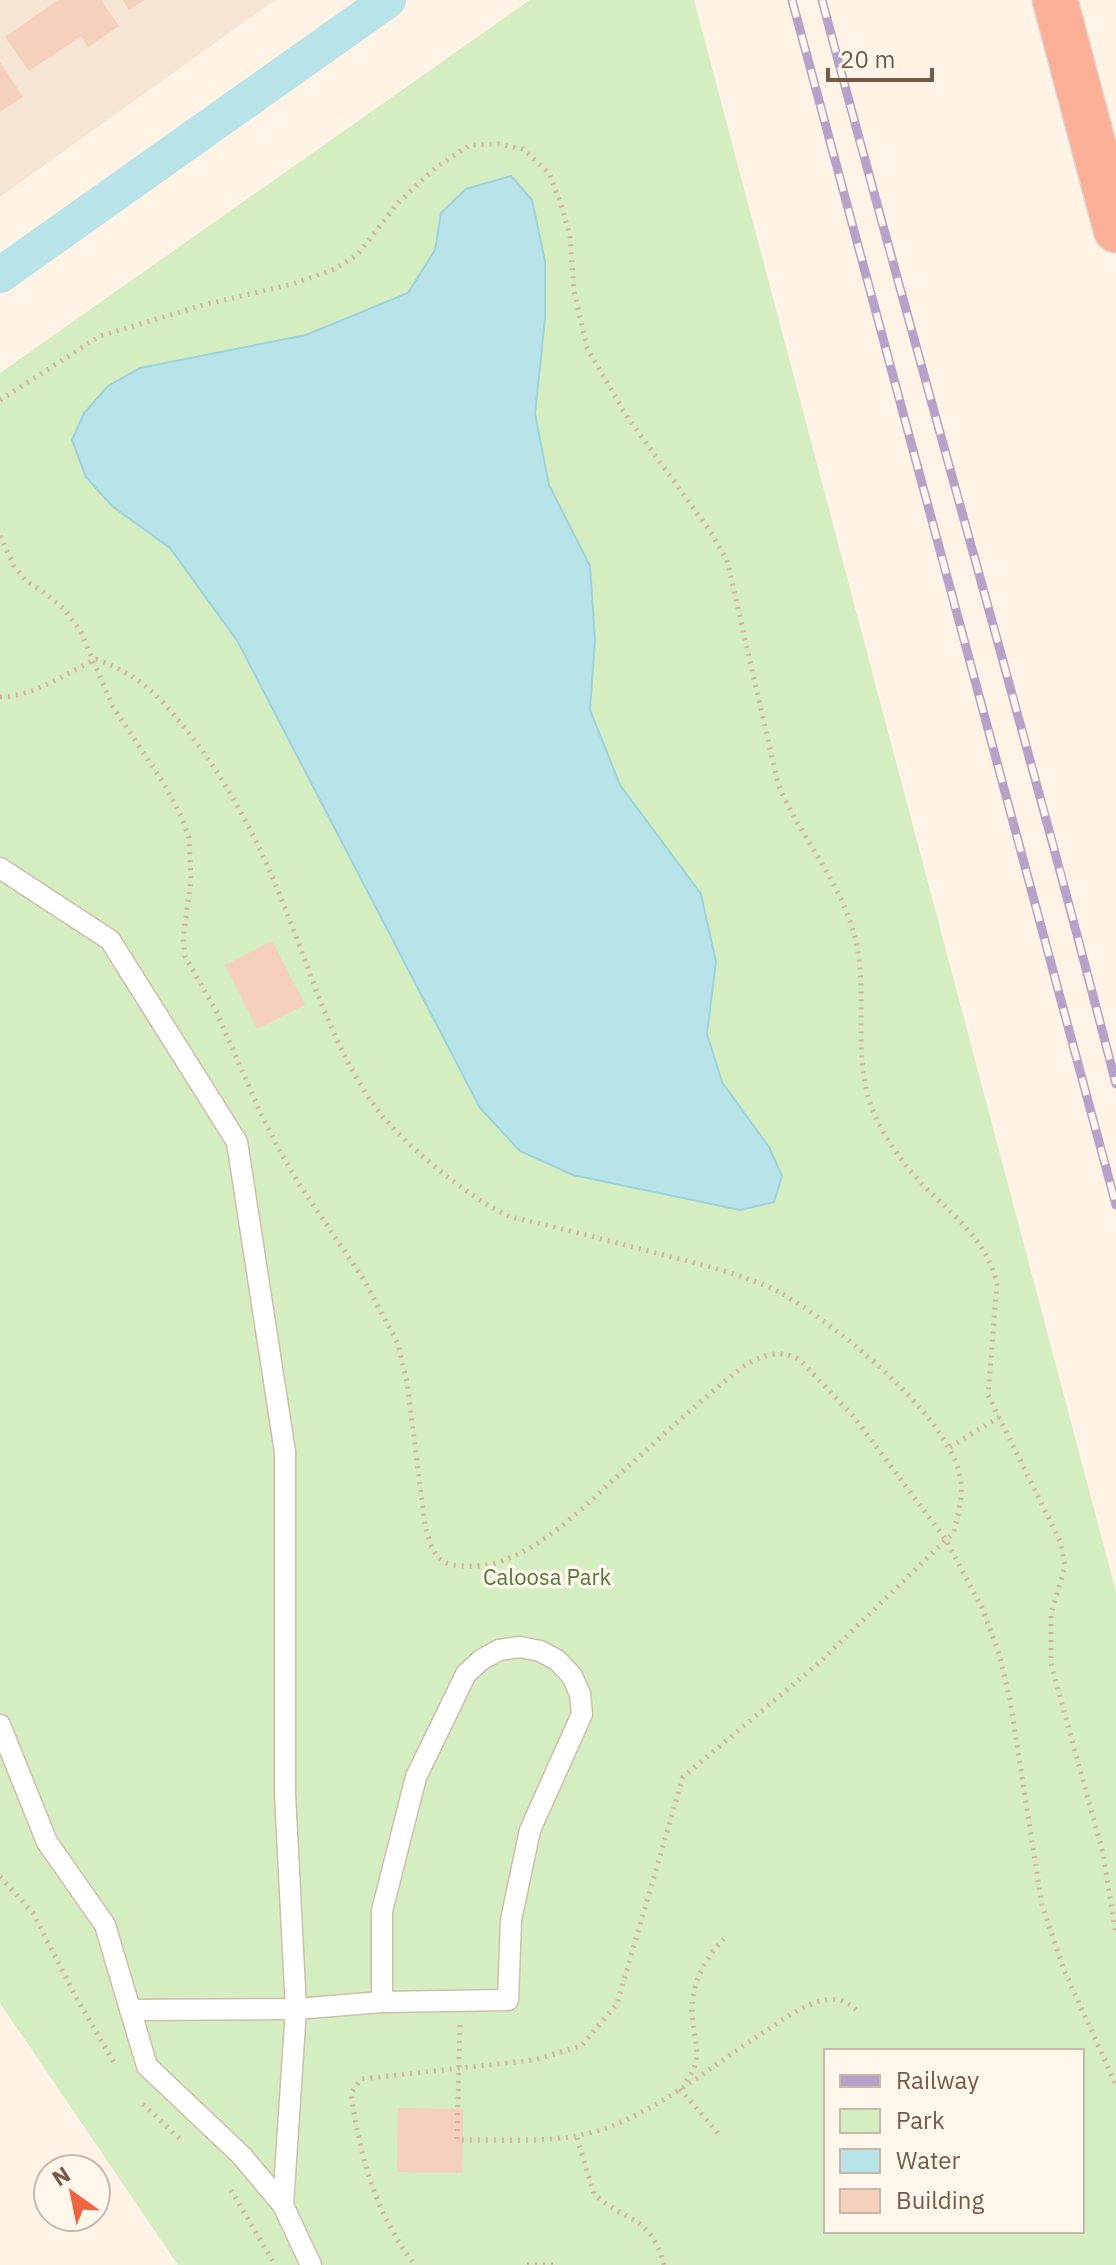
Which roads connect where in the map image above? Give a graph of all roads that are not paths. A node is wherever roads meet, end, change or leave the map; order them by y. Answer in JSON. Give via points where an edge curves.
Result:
{"nodes":[{"id":1,"x":1055,"y":0,"type":"edge"},
{"id":2,"x":1116,"y":230,"type":"edge"},
{"id":3,"x":0,"y":868,"type":"edge"},
{"id":4,"x":0,"y":1725,"type":"edge"},
{"id":5,"x":382,"y":2002,"type":"junction"},
{"id":6,"x":296,"y":2009,"type":"junction"},
{"id":7,"x":130,"y":2010,"type":"junction"},
{"id":8,"x":283,"y":2205,"type":"junction"},
{"id":9,"x":311,"y":2265,"type":"edge"}],
"edges":[{"from":1,"to":2,"type":"highway"},
{"from":3,"to":6,"type":"lane","via":[[110,940],[237,1142],[285,1452],[285,1794]]},
{"from":4,"to":7,"type":"lane","via":[[47,1842],[105,1925]]},
{"from":5,"to":5,"type":"lane","via":[[508,2000],[511,1920],[530,1830],[582,1714],[572,1676],[540,1651],[499,1650],[466,1674],[416,1777],[382,1911]]},
{"from":5,"to":6,"type":"lane"},
{"from":6,"to":7,"type":"lane"},
{"from":6,"to":8,"type":"lane"},
{"from":7,"to":8,"type":"lane","via":[[147,2066],[242,2156]]},
{"from":8,"to":9,"type":"lane"}]}
